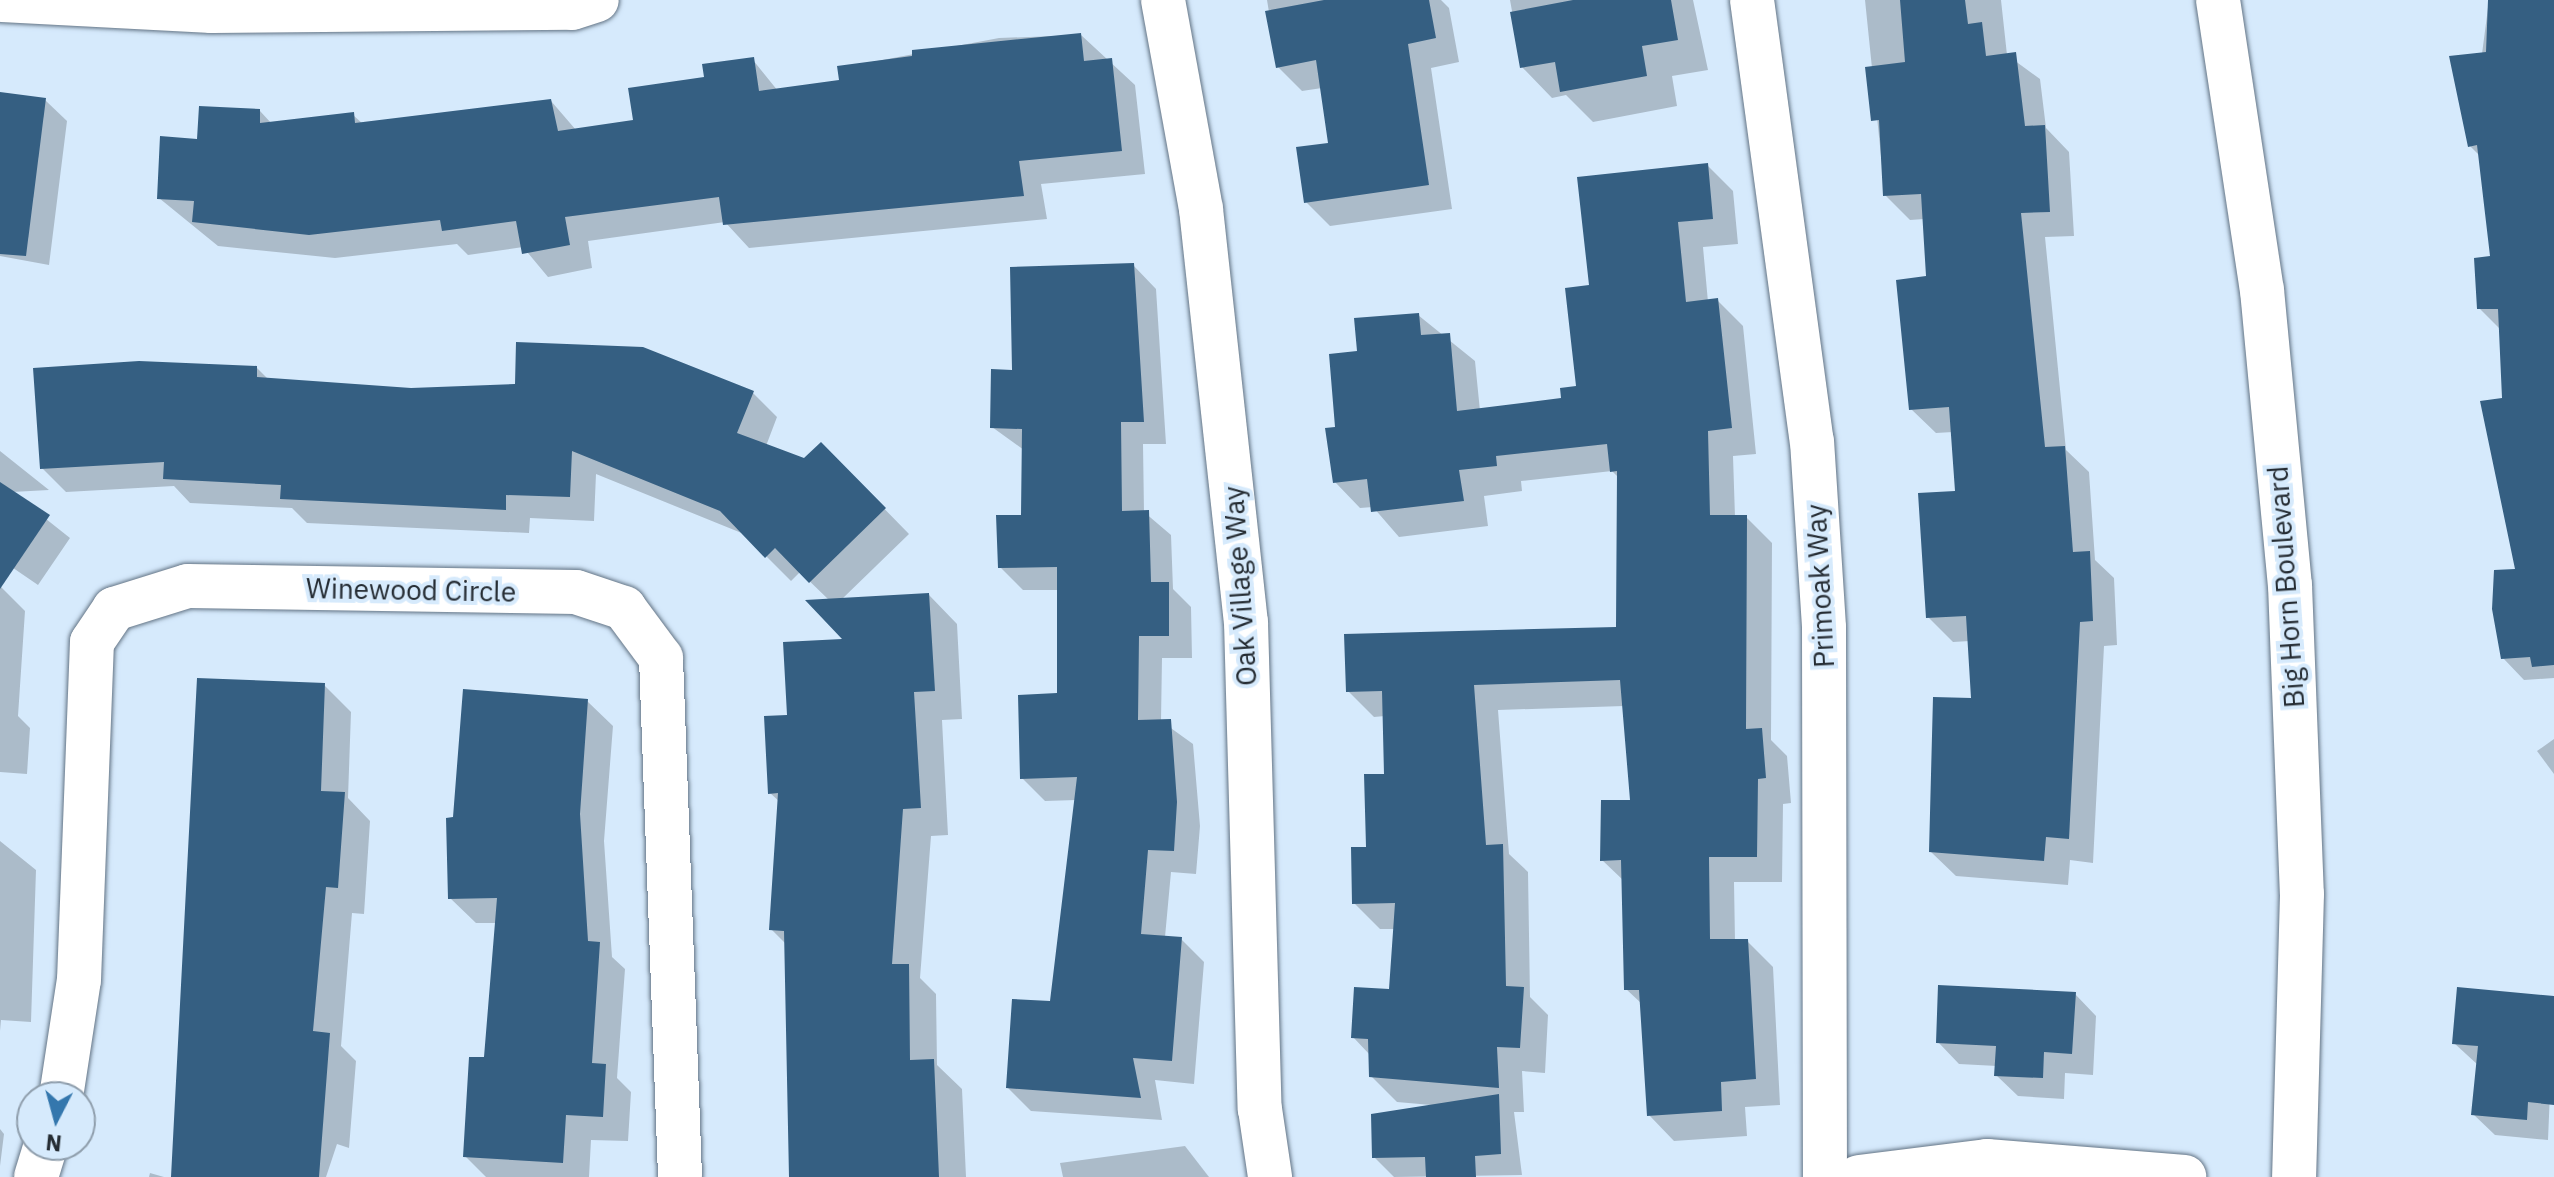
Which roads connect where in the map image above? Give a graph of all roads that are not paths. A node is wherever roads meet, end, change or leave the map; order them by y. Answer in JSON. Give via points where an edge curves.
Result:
{"nodes":[{"id":1,"x":2,"y":0,"type":"edge"},
{"id":2,"x":597,"y":0,"type":"edge"},
{"id":3,"x":1163,"y":0,"type":"edge"},
{"id":4,"x":1752,"y":0,"type":"edge"},
{"id":5,"x":2218,"y":0,"type":"edge"},
{"id":6,"x":63,"y":1081,"type":"edge"},
{"id":7,"x":680,"y":1177,"type":"edge"},
{"id":8,"x":1270,"y":1177,"type":"edge"},
{"id":9,"x":1825,"y":1177,"type":"edge"},
{"id":10,"x":1859,"y":1177,"type":"edge"},
{"id":11,"x":2184,"y":1177,"type":"edge"},
{"id":12,"x":2294,"y":1177,"type":"edge"}],
"edges":[{"from":1,"to":2,"type":"street","via":[[212,11],[572,8]]},
{"from":3,"to":8,"type":"street","name":"Oak Village Way","via":[[1207,254],[1244,607],[1260,1109]]},
{"from":4,"to":9,"type":"street","name":"Primoak Way","via":[[1812,441],[1824,628]]},
{"from":5,"to":12,"type":"street","name":"Big Horn Boulevard","via":[[2262,290],[2290,585],[2302,894]]},
{"from":6,"to":7,"type":"street","name":"Winewood Circle","via":[[79,980],[92,642],[114,609],[188,586],[576,592],[624,608],[661,658]]},
{"from":10,"to":11,"type":"street","via":[[1987,1161]]}]}
